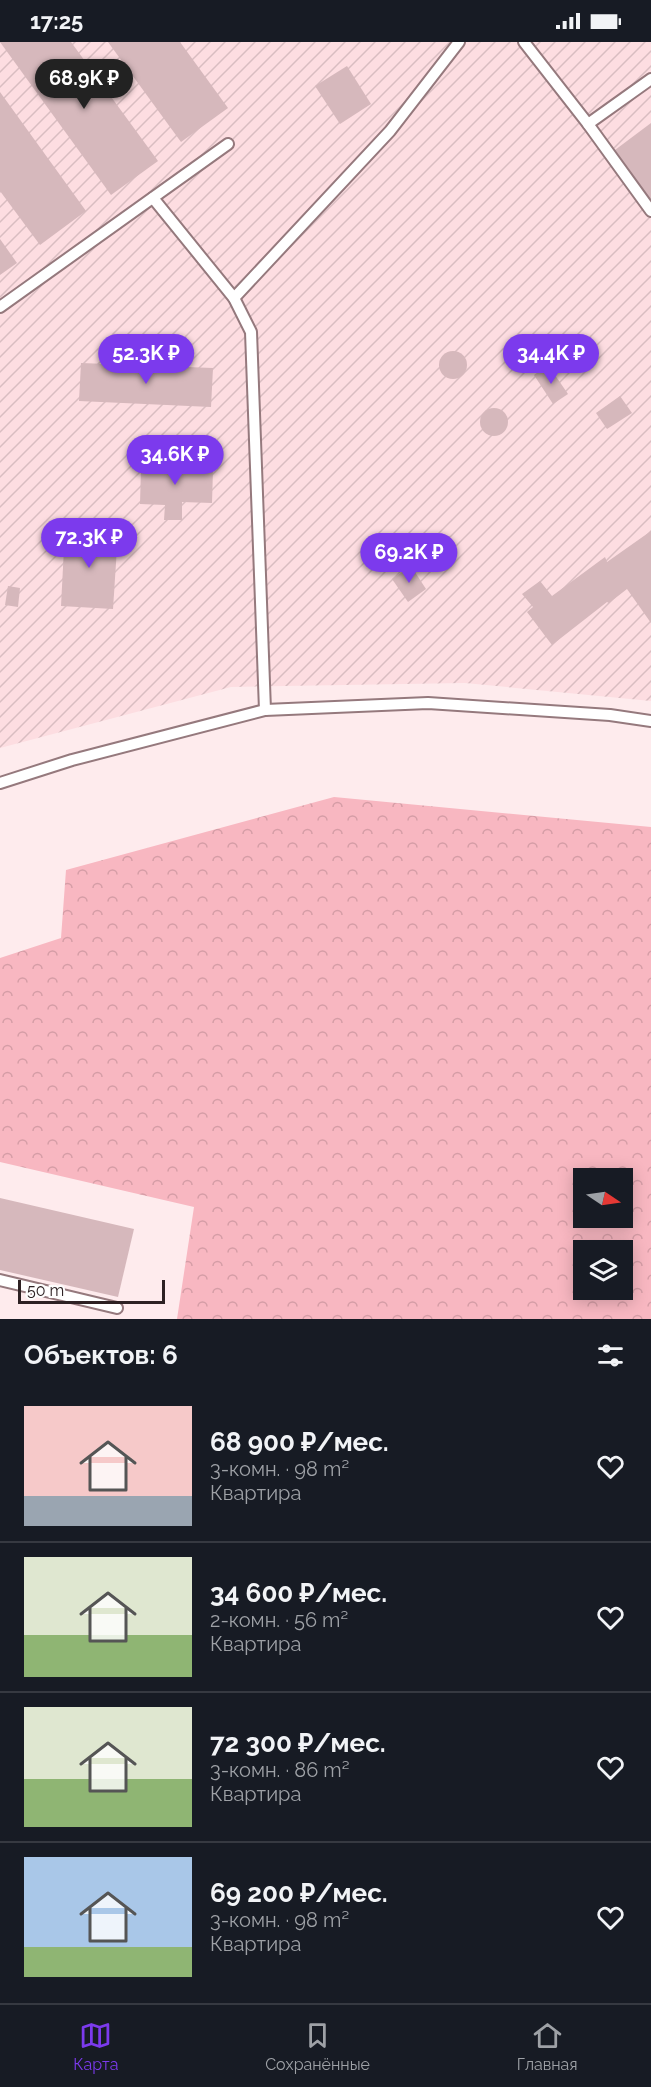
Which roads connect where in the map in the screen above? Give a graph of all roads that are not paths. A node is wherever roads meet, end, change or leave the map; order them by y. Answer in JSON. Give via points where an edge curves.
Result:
{"nodes":[{"id":1,"x":459,"y":42,"type":"edge"},
{"id":2,"x":524,"y":42,"type":"edge"},
{"id":3,"x":651,"y":79,"type":"edge"},
{"id":4,"x":588,"y":124,"type":"junction"},
{"id":5,"x":228,"y":144,"type":"dead end"},
{"id":6,"x":153,"y":198,"type":"junction"},
{"id":7,"x":651,"y":211,"type":"edge"},
{"id":8,"x":234,"y":298,"type":"junction"},
{"id":9,"x":0,"y":307,"type":"edge"},
{"id":10,"x":265,"y":710,"type":"junction"},
{"id":11,"x":651,"y":721,"type":"edge"},
{"id":12,"x":0,"y":783,"type":"edge"},
{"id":13,"x":0,"y":1280,"type":"edge"},
{"id":14,"x":117,"y":1308,"type":"dead end"}],
"edges":[{"from":1,"to":8,"type":"lane","via":[[390,131]]},
{"from":2,"to":4,"type":"lane"},
{"from":3,"to":4,"type":"lane"},
{"from":4,"to":7,"type":"lane"},
{"from":5,"to":6,"type":"lane"},
{"from":6,"to":8,"type":"lane"},
{"from":6,"to":9,"type":"lane"},
{"from":8,"to":10,"type":"lane","via":[[251,332]]},
{"from":10,"to":11,"type":"lane","via":[[428,703]]},
{"from":10,"to":12,"type":"lane","via":[[72,760]]},
{"from":13,"to":14,"type":"lane"}]}
